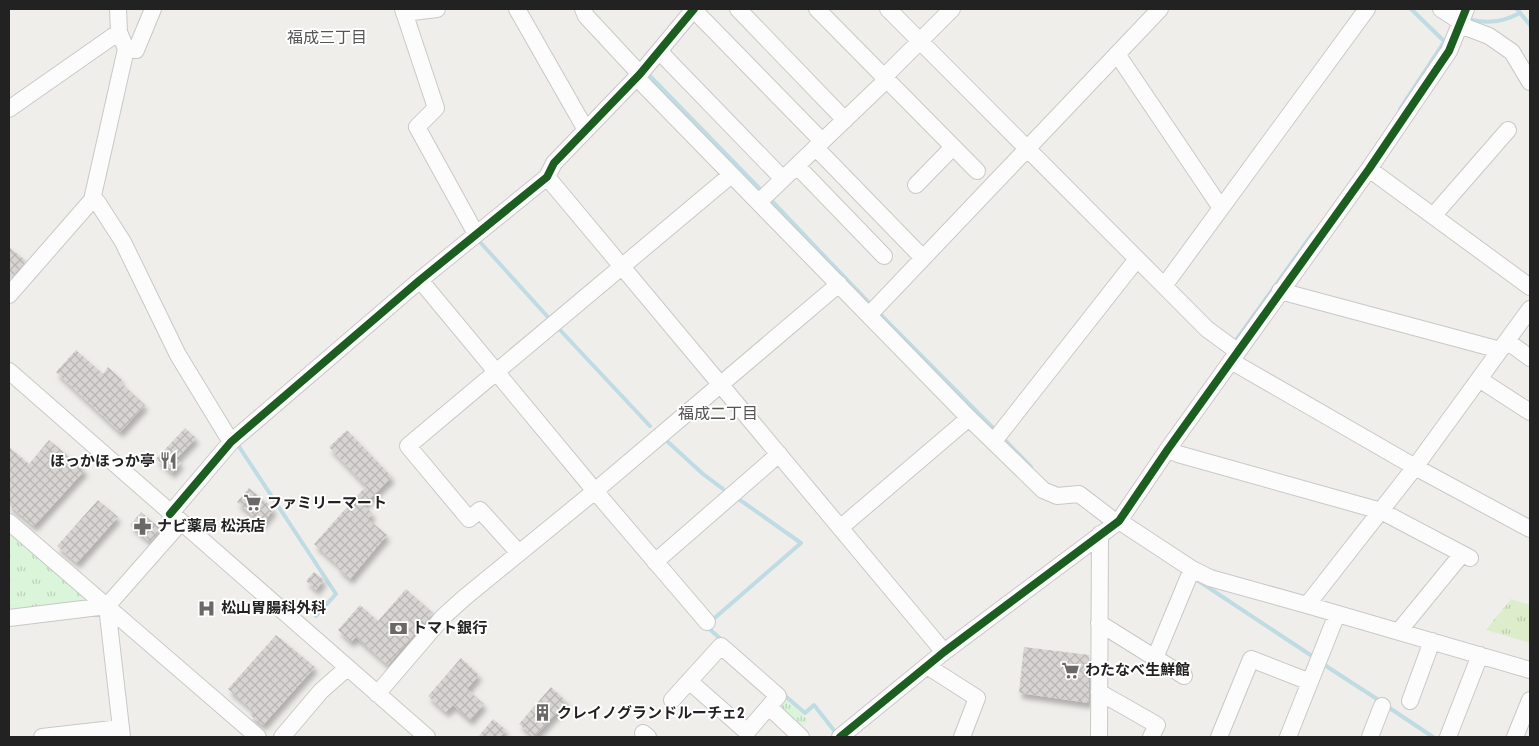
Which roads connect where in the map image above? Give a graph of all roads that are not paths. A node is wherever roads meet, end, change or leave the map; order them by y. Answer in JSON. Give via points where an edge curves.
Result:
{"nodes":[{"id":1,"x":118,"y":9,"type":"edge"},
{"id":2,"x":154,"y":9,"type":"edge"},
{"id":3,"x":437,"y":9,"type":"edge"},
{"id":4,"x":517,"y":9,"type":"edge"},
{"id":5,"x":582,"y":9,"type":"edge"},
{"id":6,"x":694,"y":9,"type":"edge"},
{"id":7,"x":738,"y":9,"type":"edge"},
{"id":8,"x":817,"y":9,"type":"edge"},
{"id":9,"x":952,"y":9,"type":"edge"},
{"id":10,"x":1160,"y":9,"type":"edge"},
{"id":11,"x":1367,"y":9,"type":"edge"},
{"id":12,"x":1441,"y":9,"type":"edge"},
{"id":13,"x":893,"y":10,"type":"edge"},
{"id":14,"x":403,"y":11,"type":"edge"},
{"id":15,"x":1462,"y":19,"type":"edge"},
{"id":16,"x":119,"y":32,"type":"junction"},
{"id":17,"x":920,"y":42,"type":"junction"},
{"id":18,"x":130,"y":50,"type":"junction"},
{"id":19,"x":659,"y":52,"type":"junction"},
{"id":20,"x":1117,"y":54,"type":"junction"},
{"id":21,"x":638,"y":75,"type":"junction"},
{"id":22,"x":885,"y":79,"type":"junction"},
{"id":23,"x":1530,"y":82,"type":"edge"},
{"id":24,"x":9,"y":109,"type":"edge"},
{"id":25,"x":845,"y":120,"type":"junction"},
{"id":26,"x":586,"y":130,"type":"junction"},
{"id":27,"x":1508,"y":130,"type":"dead end"},
{"id":28,"x":820,"y":145,"type":"junction"},
{"id":29,"x":953,"y":147,"type":"junction"},
{"id":30,"x":1027,"y":149,"type":"junction"},
{"id":31,"x":797,"y":166,"type":"junction"},
{"id":32,"x":1369,"y":168,"type":"junction"},
{"id":33,"x":977,"y":171,"type":"dead end"},
{"id":34,"x":731,"y":175,"type":"junction"},
{"id":35,"x":547,"y":177,"type":"junction"},
{"id":36,"x":783,"y":179,"type":"junction"},
{"id":37,"x":916,"y":185,"type":"dead end"},
{"id":38,"x":763,"y":198,"type":"junction"},
{"id":39,"x":92,"y":200,"type":"junction"},
{"id":40,"x":1221,"y":208,"type":"junction"},
{"id":41,"x":1433,"y":216,"type":"junction"},
{"id":42,"x":476,"y":234,"type":"junction"},
{"id":43,"x":884,"y":256,"type":"dead end"},
{"id":44,"x":923,"y":258,"type":"junction"},
{"id":45,"x":1137,"y":259,"type":"junction"},
{"id":46,"x":622,"y":266,"type":"junction"},
{"id":47,"x":420,"y":280,"type":"junction"},
{"id":48,"x":839,"y":284,"type":"junction"},
{"id":49,"x":1164,"y":286,"type":"junction"},
{"id":50,"x":1530,"y":287,"type":"edge"},
{"id":51,"x":1280,"y":291,"type":"junction"},
{"id":52,"x":9,"y":294,"type":"edge"},
{"id":53,"x":873,"y":310,"type":"junction"},
{"id":54,"x":1530,"y":310,"type":"edge"},
{"id":55,"x":1504,"y":345,"type":"junction"},
{"id":56,"x":1232,"y":351,"type":"junction"},
{"id":57,"x":1530,"y":358,"type":"edge"},
{"id":58,"x":9,"y":371,"type":"edge"},
{"id":59,"x":495,"y":372,"type":"junction"},
{"id":60,"x":1479,"y":379,"type":"junction"},
{"id":61,"x":720,"y":384,"type":"junction"},
{"id":62,"x":1530,"y":412,"type":"edge"},
{"id":63,"x":969,"y":418,"type":"junction"},
{"id":64,"x":997,"y":437,"type":"junction"},
{"id":65,"x":231,"y":442,"type":"junction"},
{"id":66,"x":1168,"y":449,"type":"junction"},
{"id":67,"x":778,"y":454,"type":"junction"},
{"id":68,"x":1415,"y":467,"type":"junction"},
{"id":69,"x":595,"y":491,"type":"junction"},
{"id":70,"x":1381,"y":511,"type":"junction"},
{"id":71,"x":176,"y":518,"type":"junction"},
{"id":72,"x":9,"y":522,"type":"edge"},
{"id":73,"x":1118,"y":522,"type":"junction"},
{"id":74,"x":840,"y":528,"type":"junction"},
{"id":75,"x":1530,"y":529,"type":"edge"},
{"id":76,"x":1100,"y":534,"type":"junction"},
{"id":77,"x":519,"y":553,"type":"junction"},
{"id":78,"x":655,"y":562,"type":"junction"},
{"id":79,"x":1190,"y":573,"type":"junction"},
{"id":80,"x":1307,"y":605,"type":"junction"},
{"id":81,"x":107,"y":606,"type":"junction"},
{"id":82,"x":1338,"y":614,"type":"junction"},
{"id":83,"x":9,"y":618,"type":"edge"},
{"id":84,"x":707,"y":622,"type":"dead end"},
{"id":85,"x":1100,"y":623,"type":"junction"},
{"id":86,"x":1398,"y":632,"type":"junction"},
{"id":87,"x":1432,"y":641,"type":"junction"},
{"id":88,"x":944,"y":652,"type":"junction"},
{"id":89,"x":1480,"y":655,"type":"junction"},
{"id":90,"x":1154,"y":658,"type":"junction"},
{"id":91,"x":927,"y":666,"type":"junction"},
{"id":92,"x":347,"y":668,"type":"junction"},
{"id":93,"x":1530,"y":670,"type":"edge"},
{"id":94,"x":1184,"y":676,"type":"dead end"},
{"id":95,"x":689,"y":681,"type":"junction"},
{"id":96,"x":1310,"y":682,"type":"junction"},
{"id":97,"x":1099,"y":692,"type":"junction"},
{"id":98,"x":377,"y":694,"type":"junction"},
{"id":99,"x":672,"y":700,"type":"dead end"},
{"id":100,"x":1530,"y":700,"type":"edge"},
{"id":101,"x":1410,"y":701,"type":"dead end"},
{"id":102,"x":1382,"y":706,"type":"dead end"},
{"id":103,"x":769,"y":707,"type":"junction"},
{"id":104,"x":121,"y":732,"type":"edge"},
{"id":105,"x":42,"y":737,"type":"edge"},
{"id":106,"x":258,"y":737,"type":"edge"},
{"id":107,"x":282,"y":737,"type":"edge"},
{"id":108,"x":427,"y":737,"type":"edge"},
{"id":109,"x":801,"y":737,"type":"edge"},
{"id":110,"x":840,"y":737,"type":"edge"},
{"id":111,"x":962,"y":737,"type":"edge"},
{"id":112,"x":1099,"y":737,"type":"edge"},
{"id":113,"x":1151,"y":737,"type":"edge"},
{"id":114,"x":1219,"y":737,"type":"edge"},
{"id":115,"x":1288,"y":737,"type":"edge"},
{"id":116,"x":1370,"y":737,"type":"edge"},
{"id":117,"x":1448,"y":737,"type":"edge"},
{"id":118,"x":1515,"y":737,"type":"edge"}],
"edges":[{"from":1,"to":16,"type":"street"},
{"from":2,"to":18,"type":"street"},
{"from":3,"to":14,"type":"street"},
{"from":4,"to":26,"type":"street"},
{"from":5,"to":21,"type":"street"},
{"from":6,"to":19,"type":"street"},
{"from":6,"to":28,"type":"street"},
{"from":7,"to":25,"type":"street"},
{"from":8,"to":22,"type":"street"},
{"from":9,"to":17,"type":"street"},
{"from":10,"to":20,"type":"street"},
{"from":11,"to":40,"type":"street"},
{"from":12,"to":15,"type":"street"},
{"from":13,"to":17,"type":"street"},
{"from":14,"to":42,"type":"street","via":[[436,108],[417,128]]},
{"from":15,"to":23,"type":"street","via":[[1512,52]]},
{"from":15,"to":32,"type":"street","via":[[1449,51]]},
{"from":16,"to":18,"type":"street"},
{"from":16,"to":24,"type":"street"},
{"from":17,"to":22,"type":"street"},
{"from":17,"to":30,"type":"street"},
{"from":18,"to":39,"type":"street"},
{"from":19,"to":21,"type":"street"},
{"from":19,"to":36,"type":"street"},
{"from":20,"to":30,"type":"street"},
{"from":20,"to":40,"type":"street"},
{"from":21,"to":26,"type":"street"},
{"from":21,"to":34,"type":"street"},
{"from":22,"to":25,"type":"street"},
{"from":22,"to":29,"type":"street"},
{"from":25,"to":28,"type":"street"},
{"from":26,"to":35,"type":"street","via":[[554,163]]},
{"from":27,"to":41,"type":"street"},
{"from":28,"to":31,"type":"street"},
{"from":28,"to":44,"type":"street"},
{"from":29,"to":33,"type":"street"},
{"from":29,"to":37,"type":"street"},
{"from":30,"to":44,"type":"street"},
{"from":30,"to":45,"type":"street"},
{"from":31,"to":36,"type":"street"},
{"from":31,"to":43,"type":"street"},
{"from":32,"to":41,"type":"street"},
{"from":32,"to":51,"type":"street"},
{"from":34,"to":38,"type":"street"},
{"from":34,"to":46,"type":"street"},
{"from":35,"to":42,"type":"street"},
{"from":35,"to":46,"type":"street"},
{"from":36,"to":38,"type":"street"},
{"from":38,"to":48,"type":"street"},
{"from":39,"to":52,"type":"street"},
{"from":39,"to":65,"type":"street","via":[[98,203],[123,242],[178,355]]},
{"from":40,"to":49,"type":"street"},
{"from":41,"to":50,"type":"street"},
{"from":42,"to":47,"type":"street"},
{"from":44,"to":53,"type":"street"},
{"from":45,"to":49,"type":"street"},
{"from":45,"to":64,"type":"street"},
{"from":46,"to":59,"type":"street"},
{"from":46,"to":61,"type":"street"},
{"from":47,"to":59,"type":"street"},
{"from":47,"to":65,"type":"street"},
{"from":48,"to":53,"type":"street"},
{"from":48,"to":61,"type":"street"},
{"from":49,"to":56,"type":"street"},
{"from":51,"to":55,"type":"street"},
{"from":51,"to":56,"type":"street"},
{"from":53,"to":63,"type":"street"},
{"from":54,"to":55,"type":"street"},
{"from":55,"to":57,"type":"street"},
{"from":55,"to":60,"type":"street"},
{"from":56,"to":66,"type":"street"},
{"from":56,"to":68,"type":"street"},
{"from":58,"to":71,"type":"street"},
{"from":59,"to":69,"type":"street"},
{"from":59,"to":77,"type":"street","via":[[408,446],[469,519],[480,510]]},
{"from":60,"to":62,"type":"street"},
{"from":60,"to":68,"type":"street"},
{"from":61,"to":67,"type":"street"},
{"from":61,"to":69,"type":"street"},
{"from":63,"to":64,"type":"street"},
{"from":63,"to":74,"type":"street"},
{"from":64,"to":73,"type":"street","via":[[1043,490],[1057,496],[1079,494]]},
{"from":65,"to":71,"type":"street"},
{"from":66,"to":70,"type":"street"},
{"from":66,"to":73,"type":"street"},
{"from":67,"to":74,"type":"street"},
{"from":67,"to":78,"type":"street"},
{"from":68,"to":70,"type":"street"},
{"from":68,"to":75,"type":"street"},
{"from":69,"to":77,"type":"street"},
{"from":69,"to":78,"type":"street"},
{"from":70,"to":80,"type":"street"},
{"from":70,"to":86,"type":"street","via":[[1466,556]]},
{"from":71,"to":81,"type":"street"},
{"from":71,"to":92,"type":"street"},
{"from":72,"to":81,"type":"street"},
{"from":73,"to":76,"type":"street"},
{"from":73,"to":79,"type":"street"},
{"from":74,"to":88,"type":"street"},
{"from":76,"to":85,"type":"street"},
{"from":76,"to":88,"type":"street"},
{"from":77,"to":98,"type":"street","via":[[443,617]]},
{"from":78,"to":84,"type":"street"},
{"from":79,"to":80,"type":"street"},
{"from":79,"to":90,"type":"street"},
{"from":80,"to":82,"type":"street"},
{"from":81,"to":83,"type":"street"},
{"from":81,"to":104,"type":"street"},
{"from":81,"to":106,"type":"street"},
{"from":82,"to":86,"type":"street"},
{"from":82,"to":96,"type":"street"},
{"from":85,"to":90,"type":"street"},
{"from":85,"to":97,"type":"street"},
{"from":86,"to":87,"type":"street"},
{"from":87,"to":89,"type":"street"},
{"from":87,"to":101,"type":"street"},
{"from":88,"to":91,"type":"street"},
{"from":89,"to":93,"type":"street"},
{"from":89,"to":117,"type":"street"},
{"from":90,"to":94,"type":"street"},
{"from":91,"to":110,"type":"street"},
{"from":91,"to":111,"type":"street","via":[[978,698]]},
{"from":92,"to":98,"type":"street"},
{"from":92,"to":107,"type":"street"},
{"from":95,"to":99,"type":"street"},
{"from":95,"to":103,"type":"street","via":[[747,732]]},
{"from":95,"to":103,"type":"street","via":[[721,646],[778,696]]},
{"from":96,"to":114,"type":"street","via":[[1251,659]]},
{"from":96,"to":115,"type":"street"},
{"from":97,"to":112,"type":"street"},
{"from":97,"to":113,"type":"street","via":[[1157,725]]},
{"from":98,"to":108,"type":"street"},
{"from":100,"to":118,"type":"street"},
{"from":102,"to":116,"type":"street"},
{"from":103,"to":109,"type":"street"},
{"from":104,"to":105,"type":"street"}]}
